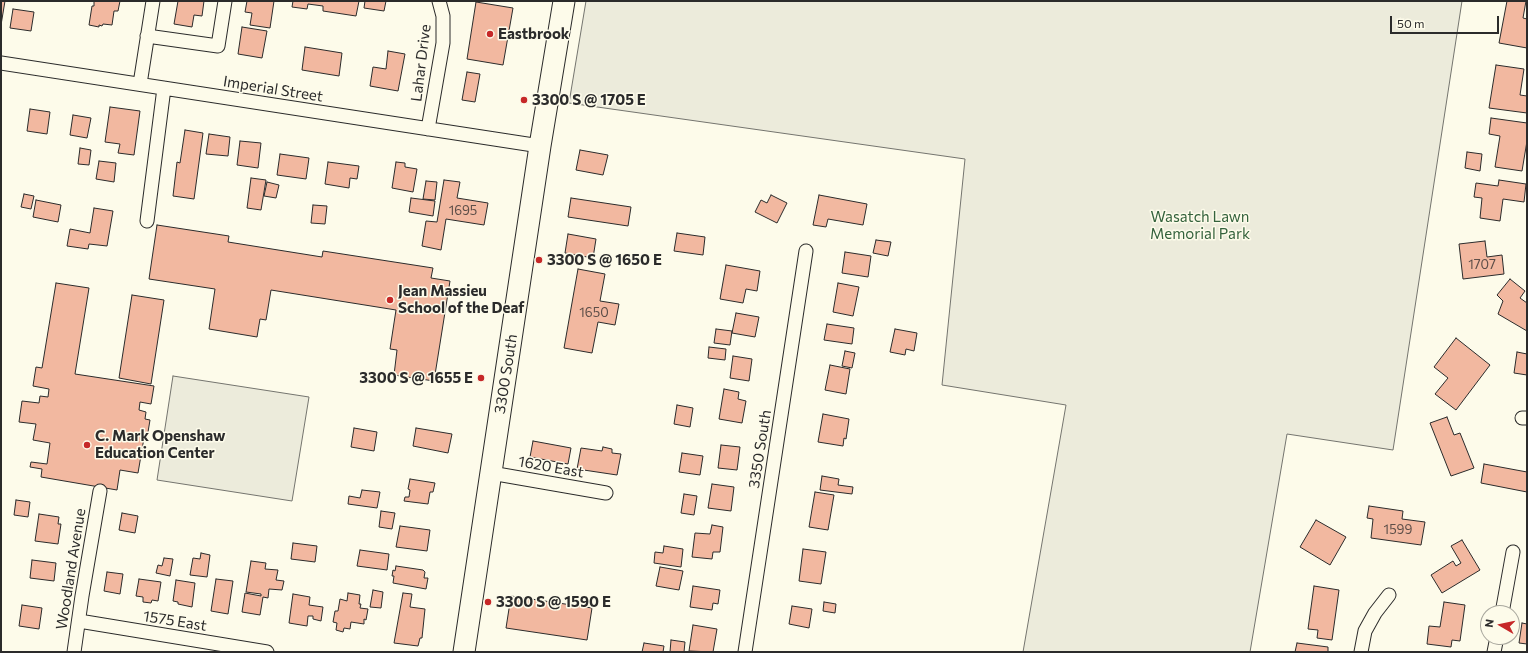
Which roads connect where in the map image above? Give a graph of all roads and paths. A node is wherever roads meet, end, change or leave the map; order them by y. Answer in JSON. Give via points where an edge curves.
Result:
{"nodes":[{"id":1,"x":153,"y":1,"type":"edge"},
{"id":2,"x":225,"y":1,"type":"edge"},
{"id":3,"x":439,"y":1,"type":"edge"},
{"id":4,"x":564,"y":1,"type":"edge"},
{"id":5,"x":147,"y":36,"type":"junction"},
{"id":6,"x":1,"y":63,"type":"edge"},
{"id":7,"x":140,"y":84,"type":"junction"},
{"id":8,"x":164,"y":88,"type":"junction"},
{"id":9,"x":428,"y":129,"type":"junction"},
{"id":10,"x":540,"y":146,"type":"junction"},
{"id":11,"x":147,"y":221,"type":"dead end"},
{"id":12,"x":806,"y":251,"type":"dead end"},
{"id":13,"x":491,"y":473,"type":"junction"},
{"id":14,"x":100,"y":491,"type":"dead end"},
{"id":15,"x":606,"y":493,"type":"dead end"},
{"id":16,"x":1513,"y":552,"type":"dead end"},
{"id":17,"x":1390,"y":595,"type":"dead end"},
{"id":18,"x":1503,"y":605,"type":"edge"},
{"id":19,"x":79,"y":621,"type":"junction"},
{"id":20,"x":74,"y":652,"type":"edge"},
{"id":21,"x":267,"y":652,"type":"edge"},
{"id":22,"x":464,"y":652,"type":"edge"},
{"id":23,"x":745,"y":652,"type":"edge"},
{"id":24,"x":1361,"y":652,"type":"edge"}],
"edges":[{"from":1,"to":5,"type":"street"},
{"from":2,"to":5,"type":"street","via":[[218,46]]},
{"from":3,"to":9,"type":"street","name":"Lahar Drive","via":[[443,16],[443,43]]},
{"from":4,"to":10,"type":"main road","name":"3300 South"},
{"from":5,"to":7,"type":"street"},
{"from":6,"to":7,"type":"street","name":"Imperial Street"},
{"from":7,"to":8,"type":"street","name":"Imperial Street"},
{"from":8,"to":9,"type":"street","name":"Imperial Street"},
{"from":8,"to":11,"type":"street"},
{"from":9,"to":10,"type":"street","name":"Imperial Street"},
{"from":10,"to":13,"type":"main road","name":"3300 South"},
{"from":12,"to":23,"type":"street","name":"3350 South"},
{"from":13,"to":15,"type":"street","name":"1620 East"},
{"from":13,"to":22,"type":"main road","name":"3300 South"},
{"from":14,"to":19,"type":"street","name":"Woodland Avenue"},
{"from":16,"to":18,"type":"street"},
{"from":17,"to":24,"type":"street","via":[[1375,613],[1365,631]]},
{"from":19,"to":20,"type":"street","name":"Woodland Avenue"},
{"from":19,"to":21,"type":"street","name":"1575 East"}]}
